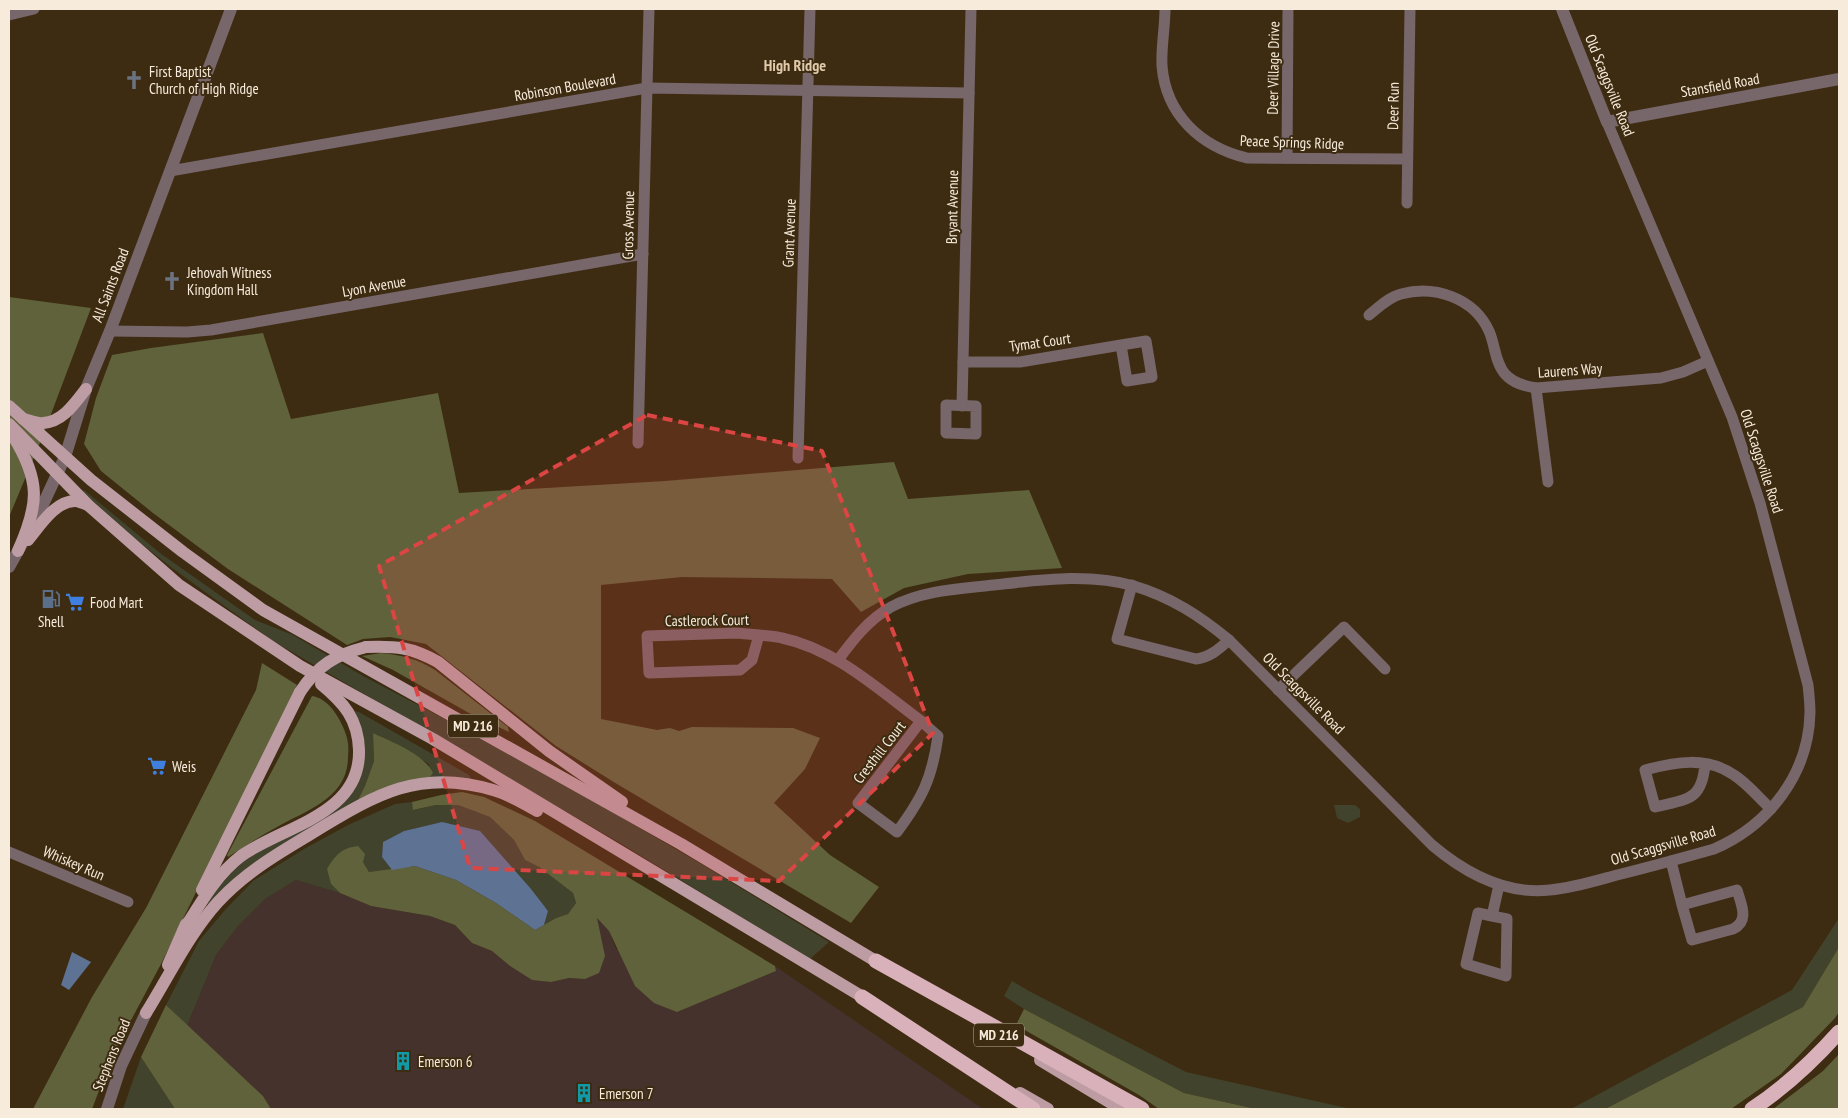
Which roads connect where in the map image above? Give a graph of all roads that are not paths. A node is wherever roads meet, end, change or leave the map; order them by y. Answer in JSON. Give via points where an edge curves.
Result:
{"nodes":[{"id":1,"x":34,"y":9,"type":"edge"},
{"id":2,"x":231,"y":9,"type":"edge"},
{"id":3,"x":649,"y":9,"type":"edge"},
{"id":4,"x":810,"y":9,"type":"edge"},
{"id":5,"x":971,"y":9,"type":"edge"},
{"id":6,"x":1164,"y":9,"type":"edge"},
{"id":7,"x":1288,"y":9,"type":"edge"},
{"id":8,"x":1410,"y":9,"type":"edge"},
{"id":9,"x":1562,"y":9,"type":"edge"},
{"id":10,"x":9,"y":15,"type":"edge"},
{"id":11,"x":1839,"y":79,"type":"edge"},
{"id":12,"x":647,"y":88,"type":"junction"},
{"id":13,"x":808,"y":91,"type":"junction"},
{"id":14,"x":969,"y":93,"type":"junction"},
{"id":15,"x":1607,"y":122,"type":"junction"},
{"id":16,"x":1287,"y":158,"type":"junction"},
{"id":17,"x":1407,"y":159,"type":"junction"},
{"id":18,"x":170,"y":171,"type":"junction"},
{"id":19,"x":1407,"y":203,"type":"dead end"},
{"id":20,"x":643,"y":254,"type":"junction"},
{"id":21,"x":1369,"y":315,"type":"dead end"},
{"id":22,"x":110,"y":332,"type":"junction"},
{"id":23,"x":1121,"y":346,"type":"dead end"},
{"id":24,"x":1708,"y":361,"type":"junction"},
{"id":25,"x":963,"y":362,"type":"junction"},
{"id":26,"x":1536,"y":388,"type":"junction"},
{"id":27,"x":86,"y":389,"type":"junction"},
{"id":28,"x":9,"y":406,"type":"edge"},
{"id":29,"x":962,"y":406,"type":"dead end"},
{"id":30,"x":21,"y":418,"type":"junction"},
{"id":31,"x":9,"y":424,"type":"edge"},
{"id":32,"x":9,"y":431,"type":"edge"},
{"id":33,"x":638,"y":443,"type":"dead end"},
{"id":34,"x":65,"y":457,"type":"junction"},
{"id":35,"x":798,"y":458,"type":"dead end"},
{"id":36,"x":57,"y":474,"type":"junction"},
{"id":37,"x":1548,"y":482,"type":"dead end"},
{"id":38,"x":88,"y":505,"type":"junction"},
{"id":39,"x":18,"y":551,"type":"junction"},
{"id":40,"x":9,"y":566,"type":"edge"},
{"id":41,"x":1132,"y":585,"type":"junction"},
{"id":42,"x":759,"y":635,"type":"junction"},
{"id":43,"x":1229,"y":640,"type":"junction"},
{"id":44,"x":838,"y":660,"type":"junction"},
{"id":45,"x":300,"y":666,"type":"junction"},
{"id":46,"x":1385,"y":669,"type":"dead end"},
{"id":47,"x":1278,"y":690,"type":"junction"},
{"id":48,"x":921,"y":721,"type":"junction"},
{"id":49,"x":1705,"y":764,"type":"junction"},
{"id":50,"x":1771,"y":809,"type":"junction"},
{"id":51,"x":681,"y":844,"type":"junction"},
{"id":52,"x":9,"y":852,"type":"edge"},
{"id":53,"x":1671,"y":861,"type":"junction"},
{"id":54,"x":665,"y":878,"type":"junction"},
{"id":55,"x":1500,"y":885,"type":"junction"},
{"id":56,"x":128,"y":902,"type":"dead end"},
{"id":57,"x":1682,"y":905,"type":"junction"},
{"id":58,"x":1492,"y":916,"type":"junction"},
{"id":59,"x":183,"y":930,"type":"junction"},
{"id":60,"x":876,"y":962,"type":"junction"},
{"id":61,"x":862,"y":997,"type":"junction"},
{"id":62,"x":146,"y":1013,"type":"junction"},
{"id":63,"x":1839,"y":1032,"type":"edge"},
{"id":64,"x":107,"y":1109,"type":"edge"},
{"id":65,"x":1033,"y":1109,"type":"edge"},
{"id":66,"x":1048,"y":1109,"type":"edge"},
{"id":67,"x":1121,"y":1109,"type":"edge"},
{"id":68,"x":1142,"y":1109,"type":"edge"},
{"id":69,"x":1752,"y":1109,"type":"edge"}],
"edges":[{"from":1,"to":10,"type":"street"},
{"from":2,"to":18,"type":"street","name":"All Saints Road"},
{"from":3,"to":12,"type":"street","name":"Gross Avenue"},
{"from":4,"to":13,"type":"street","name":"Grant Avenue"},
{"from":5,"to":14,"type":"street","name":"Bryant Avenue"},
{"from":6,"to":16,"type":"street","name":"Peace Springs Ridge","via":[[1164,84],[1187,126],[1214,147],[1230,154],[1247,158]]},
{"from":7,"to":16,"type":"street","name":"Deer Village Drive"},
{"from":8,"to":17,"type":"street","name":"Deer Run"},
{"from":9,"to":15,"type":"street","name":"Old Scaggsville Road"},
{"from":11,"to":15,"type":"street","name":"Stansfield Road"},
{"from":12,"to":13,"type":"street","name":"Robinson Boulevard"},
{"from":12,"to":18,"type":"street","name":"Robinson Boulevard"},
{"from":12,"to":20,"type":"street","name":"Gross Avenue"},
{"from":13,"to":14,"type":"street","name":"Robinson Boulevard"},
{"from":13,"to":35,"type":"street","name":"Grant Avenue"},
{"from":14,"to":25,"type":"street","name":"Bryant Avenue"},
{"from":15,"to":24,"type":"street","name":"Old Scaggsville Road"},
{"from":16,"to":17,"type":"street","name":"Peace Springs Ridge"},
{"from":17,"to":19,"type":"street","name":"Deer Run"},
{"from":18,"to":22,"type":"street","name":"All Saints Road"},
{"from":20,"to":22,"type":"street","name":"Lyon Avenue","via":[[211,330]]},
{"from":20,"to":33,"type":"street","name":"Gross Avenue"},
{"from":21,"to":26,"type":"street","name":"Laurens Way","via":[[1400,294],[1417,291],[1457,298],[1485,322],[1503,372],[1523,386]]},
{"from":22,"to":27,"type":"street","name":"All Saints Road"},
{"from":23,"to":25,"type":"street","name":"Tymat Court","via":[[1020,362]]},
{"from":24,"to":26,"type":"street","name":"Laurens Way","via":[[1662,378]]},
{"from":24,"to":50,"type":"street","name":"Old Scaggsville Road","via":[[1743,449],[1808,685],[1810,712],[1804,754],[1796,773]]},
{"from":25,"to":29,"type":"street","name":"Bryant Avenue"},
{"from":26,"to":37,"type":"street"},
{"from":27,"to":30,"type":"main road","via":[[73,407],[58,419],[42,423]]},
{"from":27,"to":34,"type":"street","name":"All Saints Road"},
{"from":28,"to":30,"type":"main road","number":"MD 216"},
{"from":30,"to":34,"type":"main road","number":"MD 216"},
{"from":31,"to":36,"type":"main road","number":"MD 216"},
{"from":32,"to":39,"type":"main road","via":[[28,463],[34,494],[30,525]]},
{"from":34,"to":36,"type":"street","name":"All Saints Road"},
{"from":34,"to":51,"type":"main road","number":"MD 216","via":[[182,552],[264,610]]},
{"from":36,"to":38,"type":"main road","number":"MD 216"},
{"from":36,"to":39,"type":"street","name":"All Saints Road"},
{"from":38,"to":39,"type":"main road","via":[[68,502],[59,506]]},
{"from":38,"to":45,"type":"main road","number":"MD 216","via":[[179,585]]},
{"from":39,"to":40,"type":"street","name":"All Saints Road"},
{"from":41,"to":43,"type":"street","name":"Old Scaggsville Road","via":[[1182,606]]},
{"from":41,"to":43,"type":"street","via":[[1118,639],[1196,659],[1215,653]]},
{"from":41,"to":44,"type":"street","name":"Old Scaggsville Road","via":[[1062,579],[922,594],[877,616],[852,640]]},
{"from":42,"to":42,"type":"street","name":"Castlerock Court","via":[[752,660],[740,670],[649,673],[647,636]]},
{"from":42,"to":44,"type":"street","name":"Castlerock Court","via":[[799,643]]},
{"from":43,"to":47,"type":"street","name":"Old Scaggsville Road"},
{"from":44,"to":48,"type":"street","name":"Cresthill Court"},
{"from":45,"to":54,"type":"main road","number":"MD 216","via":[[433,739]]},
{"from":45,"to":59,"type":"main road","via":[[345,707],[355,723],[359,748],[357,773],[348,789],[323,813],[261,844],[228,867]]},
{"from":46,"to":47,"type":"street","via":[[1344,627]]},
{"from":47,"to":55,"type":"street","name":"Old Scaggsville Road","via":[[1432,845],[1460,868]]},
{"from":48,"to":48,"type":"street","name":"Cresthill Court","via":[[858,803],[897,832],[918,802],[934,763],[938,736]]},
{"from":49,"to":49,"type":"street","via":[[1688,761],[1644,770],[1655,807],[1693,796],[1704,778]]},
{"from":49,"to":50,"type":"street","via":[[1735,775]]},
{"from":50,"to":53,"type":"street","name":"Old Scaggsville Road","via":[[1750,829],[1728,843]]},
{"from":51,"to":59,"type":"main road","bridge":true,"via":[[549,751],[438,662],[408,648],[366,647],[321,666],[308,679]]},
{"from":51,"to":60,"type":"main road","number":"MD 216"},
{"from":52,"to":56,"type":"street","name":"Whiskey Run"},
{"from":53,"to":55,"type":"street","name":"Old Scaggsville Road","via":[[1548,891]]},
{"from":53,"to":57,"type":"street"},
{"from":54,"to":61,"type":"main road","number":"MD 216"},
{"from":54,"to":62,"type":"main road","via":[[495,790],[441,781],[402,787],[371,798],[240,880],[199,926]]},
{"from":55,"to":58,"type":"street"},
{"from":57,"to":57,"type":"street","via":[[1692,940],[1733,929],[1743,921],[1744,913],[1737,890]]},
{"from":58,"to":58,"type":"street","via":[[1506,919],[1506,976],[1466,964],[1478,913]]},
{"from":59,"to":62,"type":"main road"},
{"from":60,"to":67,"type":"main road","number":"MD 216"},
{"from":60,"to":68,"type":"highway"},
{"from":61,"to":65,"type":"highway"},
{"from":61,"to":66,"type":"main road","number":"MD 216"},
{"from":62,"to":64,"type":"street","name":"Stephens Road","via":[[121,1066]]},
{"from":63,"to":69,"type":"highway","via":[[1791,1078]]}]}
